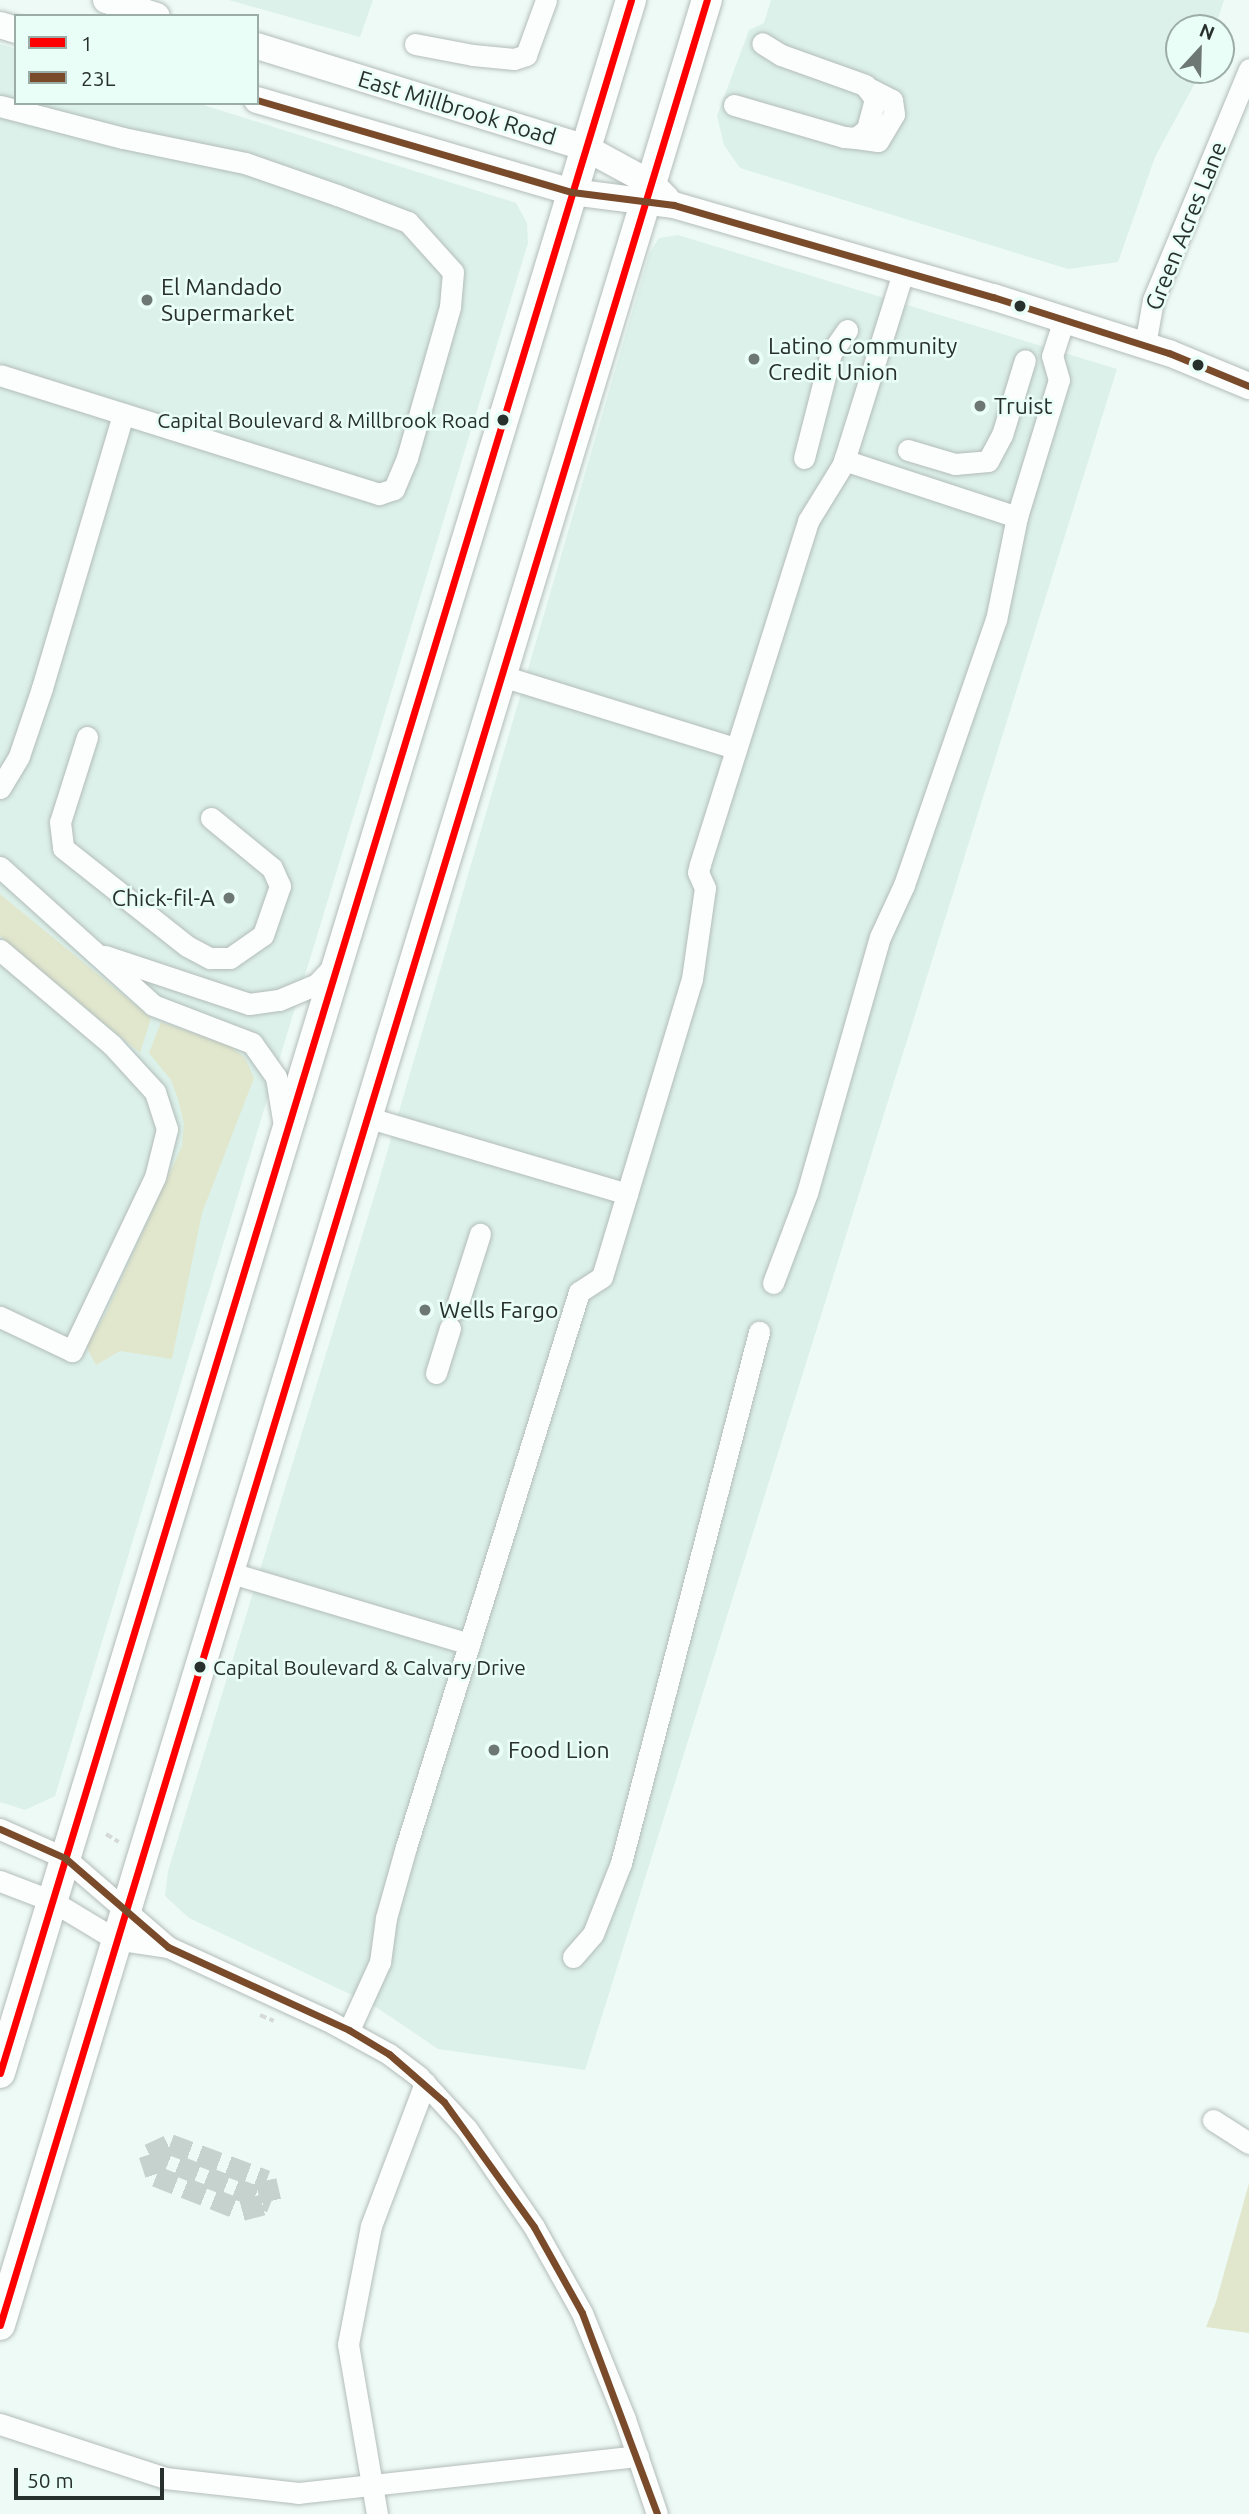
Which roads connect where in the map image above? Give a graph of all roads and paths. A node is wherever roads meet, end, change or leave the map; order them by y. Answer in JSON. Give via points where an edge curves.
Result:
{"nodes":[{"id":1,"x":106,"y":0,"type":"edge"},
{"id":2,"x":546,"y":0,"type":"edge"},
{"id":3,"x":631,"y":0,"type":"edge"},
{"id":4,"x":706,"y":0,"type":"edge"},
{"id":5,"x":151,"y":14,"type":"edge"},
{"id":6,"x":762,"y":43,"type":"dead end"},
{"id":7,"x":415,"y":44,"type":"dead end"},
{"id":8,"x":259,"y":47,"type":"edge"},
{"id":9,"x":1249,"y":69,"type":"edge"},
{"id":10,"x":259,"y":101,"type":"edge"},
{"id":11,"x":734,"y":105,"type":"dead end"},
{"id":12,"x":0,"y":106,"type":"edge"},
{"id":13,"x":586,"y":148,"type":"junction"},
{"id":14,"x":572,"y":192,"type":"junction"},
{"id":15,"x":657,"y":198,"type":"junction"},
{"id":16,"x":903,"y":272,"type":"junction"},
{"id":17,"x":1065,"y":318,"type":"junction"},
{"id":18,"x":847,"y":330,"type":"dead end"},
{"id":19,"x":1145,"y":345,"type":"junction"},
{"id":20,"x":1025,"y":359,"type":"dead end"},
{"id":21,"x":0,"y":375,"type":"edge"},
{"id":22,"x":1249,"y":386,"type":"edge"},
{"id":23,"x":122,"y":414,"type":"junction"},
{"id":24,"x":908,"y":450,"type":"dead end"},
{"id":25,"x":804,"y":458,"type":"dead end"},
{"id":26,"x":845,"y":460,"type":"junction"},
{"id":27,"x":1017,"y":517,"type":"junction"},
{"id":28,"x":502,"y":676,"type":"junction"},
{"id":29,"x":87,"y":737,"type":"dead end"},
{"id":30,"x":735,"y":748,"type":"junction"},
{"id":31,"x":0,"y":788,"type":"edge"},
{"id":32,"x":211,"y":818,"type":"dead end"},
{"id":33,"x":0,"y":867,"type":"edge"},
{"id":34,"x":0,"y":950,"type":"edge"},
{"id":35,"x":104,"y":956,"type":"junction"},
{"id":36,"x":339,"y":961,"type":"junction"},
{"id":37,"x":366,"y":1117,"type":"junction"},
{"id":38,"x":285,"y":1135,"type":"junction"},
{"id":39,"x":627,"y":1194,"type":"junction"},
{"id":40,"x":480,"y":1234,"type":"dead end"},
{"id":41,"x":773,"y":1283,"type":"dead end"},
{"id":42,"x":0,"y":1317,"type":"edge"},
{"id":43,"x":759,"y":1332,"type":"dead end"},
{"id":44,"x":436,"y":1373,"type":"dead end"},
{"id":45,"x":228,"y":1572,"type":"junction"},
{"id":46,"x":470,"y":1644,"type":"junction"},
{"id":47,"x":0,"y":1829,"type":"edge"},
{"id":48,"x":106,"y":1834,"type":"dead end"},
{"id":49,"x":119,"y":1842,"type":"dead end"},
{"id":50,"x":65,"y":1858,"type":"junction"},
{"id":51,"x":0,"y":1881,"type":"edge"},
{"id":52,"x":52,"y":1901,"type":"junction"},
{"id":53,"x":124,"y":1909,"type":"junction"},
{"id":54,"x":115,"y":1939,"type":"junction"},
{"id":55,"x":168,"y":1947,"type":"junction"},
{"id":56,"x":573,"y":1957,"type":"dead end"},
{"id":57,"x":260,"y":2015,"type":"dead end"},
{"id":58,"x":280,"y":2023,"type":"dead end"},
{"id":59,"x":349,"y":2030,"type":"junction"},
{"id":60,"x":0,"y":2073,"type":"edge"},
{"id":61,"x":425,"y":2083,"type":"junction"},
{"id":62,"x":1213,"y":2120,"type":"dead end"},
{"id":63,"x":1249,"y":2143,"type":"edge"},
{"id":64,"x":0,"y":2325,"type":"edge"},
{"id":65,"x":0,"y":2424,"type":"edge"},
{"id":66,"x":638,"y":2456,"type":"junction"},
{"id":67,"x":373,"y":2482,"type":"junction"},
{"id":68,"x":377,"y":2514,"type":"edge"},
{"id":69,"x":657,"y":2514,"type":"edge"}],
"edges":[{"from":1,"to":5,"type":"main road"},
{"from":2,"to":7,"type":"street","via":[[526,55],[514,59],[473,55]]},
{"from":3,"to":13,"type":"highway"},
{"from":4,"to":15,"type":"highway"},
{"from":6,"to":11,"type":"street","via":[[781,55],[865,85],[875,107],[867,129],[856,138]]},
{"from":8,"to":13,"type":"main road","name":"East Millbrook Road"},
{"from":9,"to":19,"type":"street","name":"Green Acres Lane","via":[[1153,300]]},
{"from":10,"to":14,"type":"main road","name":"East Millbrook Road"},
{"from":12,"to":23,"type":"street","via":[[245,163],[337,195],[408,222],[453,272],[450,307],[394,489],[379,494]]},
{"from":13,"to":14,"type":"highway"},
{"from":13,"to":15,"type":"main road","name":"East Millbrook Road"},
{"from":14,"to":15,"type":"main road","name":"East Millbrook Road"},
{"from":14,"to":36,"type":"highway"},
{"from":15,"to":16,"type":"main road"},
{"from":15,"to":28,"type":"highway"},
{"from":16,"to":17,"type":"main road"},
{"from":16,"to":26,"type":"street"},
{"from":17,"to":19,"type":"main road"},
{"from":17,"to":27,"type":"street","via":[[1052,356],[1059,380]]},
{"from":18,"to":25,"type":"street","via":[[831,353]]},
{"from":19,"to":22,"type":"main road"},
{"from":20,"to":24,"type":"street","via":[[1002,435],[988,461],[955,464]]},
{"from":21,"to":23,"type":"street"},
{"from":23,"to":31,"type":"street","via":[[43,688],[19,756]]},
{"from":26,"to":27,"type":"street"},
{"from":26,"to":30,"type":"street","via":[[808,521]]},
{"from":27,"to":41,"type":"street","via":[[996,620],[904,885],[880,937],[807,1193]]},
{"from":28,"to":30,"type":"street"},
{"from":28,"to":37,"type":"highway"},
{"from":29,"to":32,"type":"street","via":[[60,822],[63,849],[187,946],[210,958],[230,958],[263,935],[280,886],[272,868]]},
{"from":30,"to":39,"type":"street","via":[[698,872],[705,888],[692,979]]},
{"from":33,"to":35,"type":"street"},
{"from":34,"to":42,"type":"street","via":[[113,1045],[155,1092],[167,1129],[155,1177],[72,1351]]},
{"from":35,"to":36,"type":"street","via":[[249,1004],[279,1000],[317,985]]},
{"from":35,"to":38,"type":"street","via":[[153,1004],[252,1042],[276,1077]]},
{"from":36,"to":38,"type":"highway"},
{"from":37,"to":39,"type":"street"},
{"from":37,"to":45,"type":"highway"},
{"from":38,"to":50,"type":"highway"},
{"from":39,"to":46,"type":"street","via":[[602,1277],[579,1292]]},
{"from":40,"to":44,"type":"street"},
{"from":43,"to":56,"type":"street","via":[[621,1863],[593,1934]]},
{"from":45,"to":46,"type":"street"},
{"from":45,"to":53,"type":"highway"},
{"from":46,"to":59,"type":"street","via":[[388,1909],[380,1962]]},
{"from":47,"to":50,"type":"street"},
{"from":48,"to":49,"type":"path"},
{"from":50,"to":52,"type":"highway"},
{"from":50,"to":53,"type":"street"},
{"from":51,"to":52,"type":"street"},
{"from":52,"to":54,"type":"street"},
{"from":52,"to":60,"type":"highway"},
{"from":53,"to":54,"type":"highway"},
{"from":53,"to":55,"type":"street"},
{"from":54,"to":55,"type":"street"},
{"from":54,"to":64,"type":"highway"},
{"from":55,"to":59,"type":"street"},
{"from":57,"to":58,"type":"path"},
{"from":59,"to":61,"type":"street"},
{"from":61,"to":66,"type":"street","via":[[467,2129],[540,2238],[598,2346]]},
{"from":61,"to":67,"type":"street","via":[[371,2226],[348,2344]]},
{"from":62,"to":63,"type":"street"},
{"from":65,"to":67,"type":"street","via":[[165,2478],[298,2493]]},
{"from":66,"to":67,"type":"street","via":[[460,2477]]},
{"from":66,"to":69,"type":"street"},
{"from":67,"to":68,"type":"street"}]}
